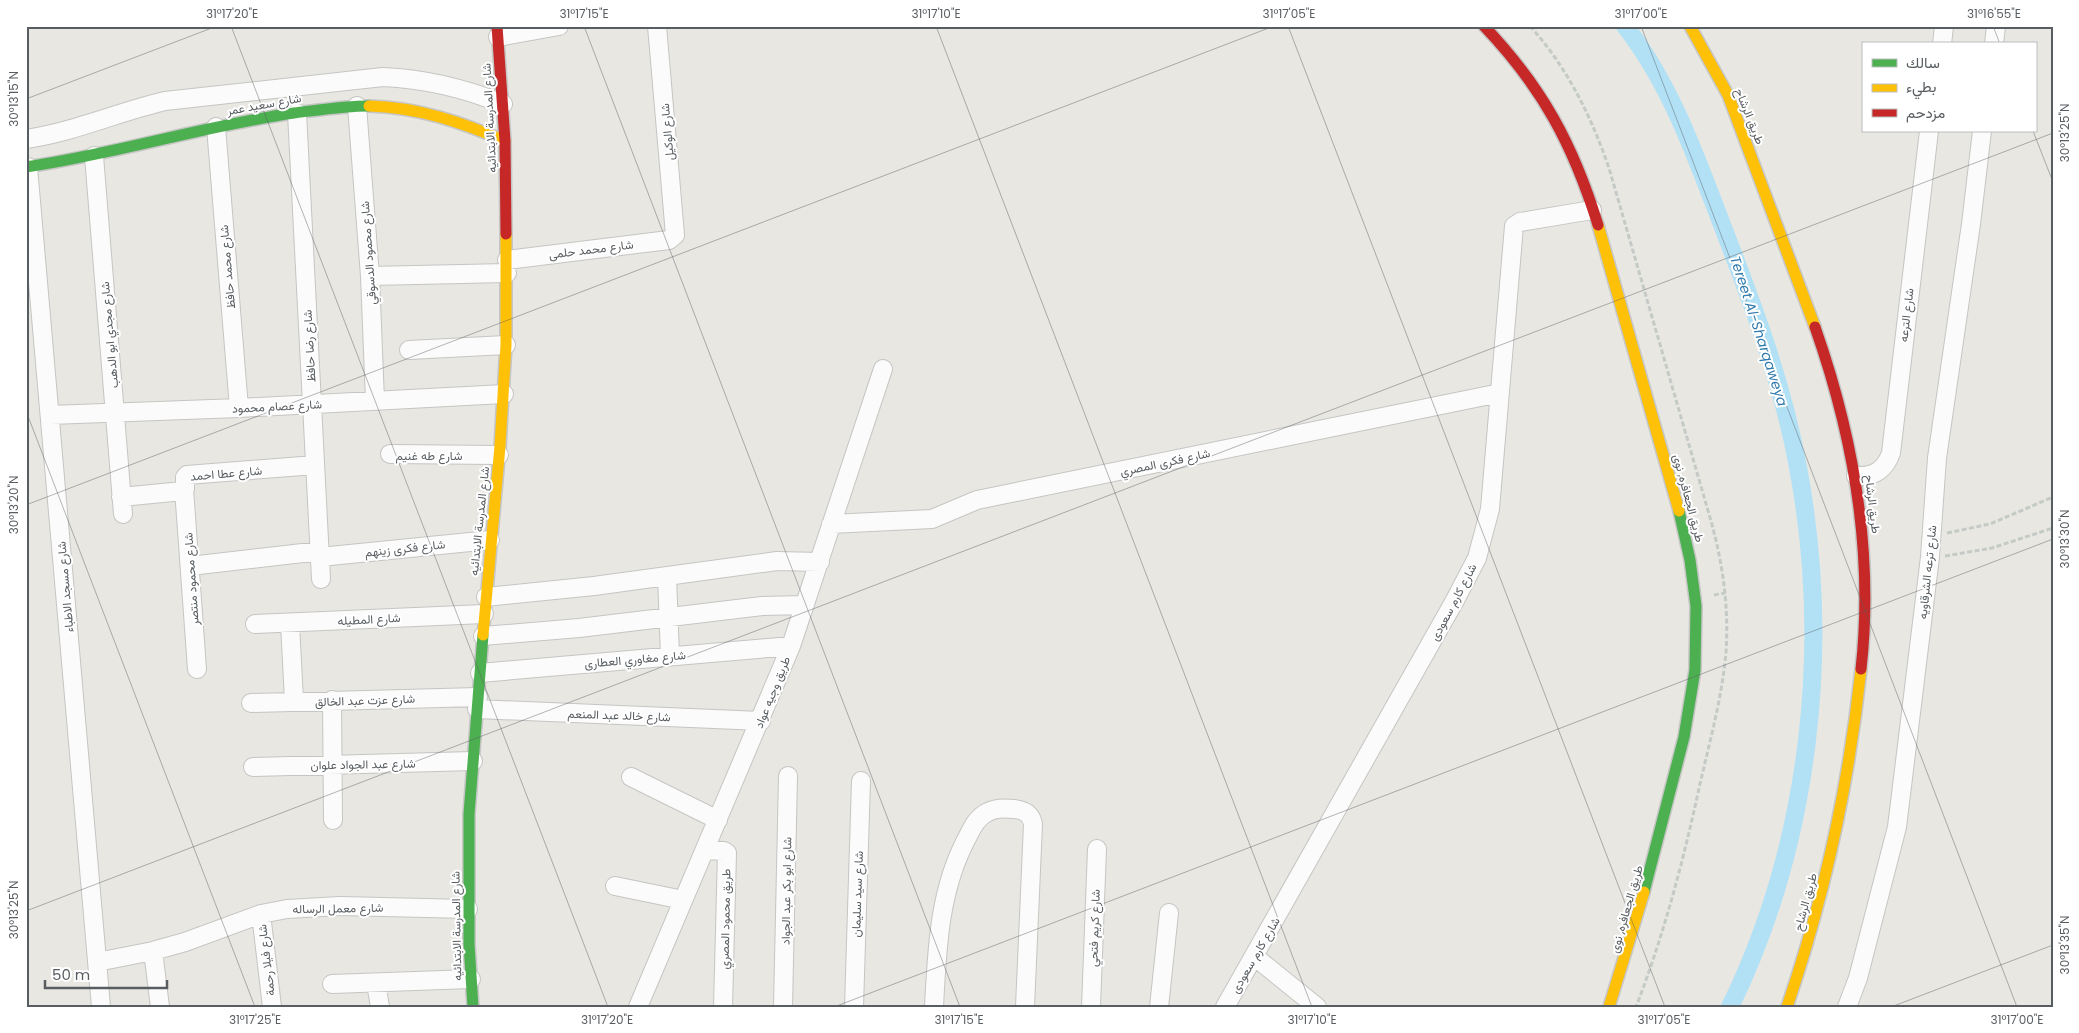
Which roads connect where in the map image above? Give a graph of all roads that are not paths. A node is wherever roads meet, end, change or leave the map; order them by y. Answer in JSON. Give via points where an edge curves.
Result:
{"nodes":[{"id":1,"x":559,"y":26,"type":"edge"},
{"id":2,"x":657,"y":26,"type":"edge"},
{"id":3,"x":1484,"y":26,"type":"edge"},
{"id":4,"x":1690,"y":26,"type":"edge"},
{"id":5,"x":1944,"y":26,"type":"edge"},
{"id":6,"x":1996,"y":26,"type":"edge"},
{"id":7,"x":498,"y":32,"type":"edge"},
{"id":8,"x":1942,"y":42,"type":"edge"},
{"id":9,"x":1994,"y":42,"type":"edge"},
{"id":10,"x":504,"y":104,"type":"junction"},
{"id":11,"x":357,"y":106,"type":"junction"},
{"id":12,"x":297,"y":113,"type":"junction"},
{"id":13,"x":216,"y":127,"type":"junction"},
{"id":14,"x":1930,"y":132,"type":"edge"},
{"id":15,"x":1982,"y":132,"type":"edge"},
{"id":16,"x":26,"y":139,"type":"edge"},
{"id":17,"x":505,"y":142,"type":"junction"},
{"id":18,"x":94,"y":156,"type":"junction"},
{"id":19,"x":27,"y":167,"type":"edge"},
{"id":20,"x":1592,"y":210,"type":"junction"},
{"id":21,"x":674,"y":237,"type":"joint"},
{"id":22,"x":507,"y":266,"type":"junction"},
{"id":23,"x":370,"y":276,"type":"junction"},
{"id":24,"x":506,"y":345,"type":"junction"},
{"id":25,"x":409,"y":350,"type":"dead end"},
{"id":26,"x":883,"y":368,"type":"dead end"},
{"id":27,"x":504,"y":394,"type":"junction"},
{"id":28,"x":1500,"y":394,"type":"junction"},
{"id":29,"x":375,"y":401,"type":"junction"},
{"id":30,"x":312,"y":404,"type":"junction"},
{"id":31,"x":238,"y":408,"type":"junction"},
{"id":32,"x":115,"y":412,"type":"junction"},
{"id":33,"x":50,"y":415,"type":"junction"},
{"id":34,"x":390,"y":454,"type":"dead end"},
{"id":35,"x":499,"y":455,"type":"junction"},
{"id":36,"x":315,"y":465,"type":"junction"},
{"id":37,"x":1856,"y":476,"type":"junction"},
{"id":38,"x":184,"y":489,"type":"junction"},
{"id":39,"x":122,"y":506,"type":"joint"},
{"id":40,"x":831,"y":524,"type":"junction"},
{"id":41,"x":490,"y":540,"type":"junction"},
{"id":42,"x":320,"y":554,"type":"junction"},
{"id":43,"x":820,"y":562,"type":"junction"},
{"id":44,"x":190,"y":566,"type":"junction"},
{"id":45,"x":667,"y":576,"type":"junction"},
{"id":46,"x":321,"y":579,"type":"dead end"},
{"id":47,"x":485,"y":605,"type":"junction"},
{"id":48,"x":805,"y":605,"type":"junction"},
{"id":49,"x":668,"y":617,"type":"junction"},
{"id":50,"x":290,"y":623,"type":"junction"},
{"id":51,"x":255,"y":624,"type":"dead end"},
{"id":52,"x":483,"y":636,"type":"junction"},
{"id":53,"x":791,"y":646,"type":"junction"},
{"id":54,"x":670,"y":656,"type":"junction"},
{"id":55,"x":197,"y":670,"type":"dead end"},
{"id":56,"x":480,"y":672,"type":"junction"},
{"id":57,"x":332,"y":700,"type":"junction"},
{"id":58,"x":294,"y":702,"type":"junction"},
{"id":59,"x":252,"y":703,"type":"dead end"},
{"id":60,"x":477,"y":703,"type":"junction"},
{"id":61,"x":761,"y":721,"type":"junction"},
{"id":62,"x":473,"y":761,"type":"junction"},
{"id":63,"x":333,"y":765,"type":"junction"},
{"id":64,"x":253,"y":767,"type":"dead end"},
{"id":65,"x":788,"y":776,"type":"dead end"},
{"id":66,"x":632,"y":777,"type":"dead end"},
{"id":67,"x":861,"y":781,"type":"dead end"},
{"id":68,"x":333,"y":820,"type":"dead end"},
{"id":69,"x":718,"y":820,"type":"junction"},
{"id":70,"x":1097,"y":849,"type":"dead end"},
{"id":71,"x":705,"y":850,"type":"junction"},
{"id":72,"x":615,"y":886,"type":"dead end"},
{"id":73,"x":683,"y":900,"type":"junction"},
{"id":74,"x":468,"y":909,"type":"junction"},
{"id":75,"x":1169,"y":913,"type":"dead end"},
{"id":76,"x":261,"y":914,"type":"junction"},
{"id":77,"x":153,"y":952,"type":"junction"},
{"id":78,"x":1255,"y":957,"type":"junction"},
{"id":79,"x":97,"y":962,"type":"junction"},
{"id":80,"x":471,"y":979,"type":"junction"},
{"id":81,"x":376,"y":983,"type":"junction"},
{"id":82,"x":332,"y":984,"type":"dead end"},
{"id":83,"x":1231,"y":1004,"type":"edge"},
{"id":84,"x":101,"y":1007,"type":"edge"},
{"id":85,"x":160,"y":1007,"type":"edge"},
{"id":86,"x":272,"y":1007,"type":"edge"},
{"id":87,"x":380,"y":1007,"type":"edge"},
{"id":88,"x":473,"y":1007,"type":"edge"},
{"id":89,"x":638,"y":1007,"type":"edge"},
{"id":90,"x":723,"y":1007,"type":"edge"},
{"id":91,"x":783,"y":1007,"type":"edge"},
{"id":92,"x":854,"y":1007,"type":"edge"},
{"id":93,"x":934,"y":1007,"type":"edge"},
{"id":94,"x":1025,"y":1007,"type":"edge"},
{"id":95,"x":1091,"y":1007,"type":"edge"},
{"id":96,"x":1159,"y":1007,"type":"edge"},
{"id":97,"x":1317,"y":1007,"type":"edge"},
{"id":98,"x":1609,"y":1007,"type":"edge"},
{"id":99,"x":1787,"y":1007,"type":"edge"},
{"id":100,"x":1846,"y":1007,"type":"edge"}],
"edges":[{"from":1,"to":7,"type":"street"},
{"from":2,"to":21,"type":"street","name":"شارع الوكيل"},
{"from":3,"to":20,"type":"street","name":"طريق الجعافره, نوى","via":[[1526,74],[1547,106],[1565,139]]},
{"from":4,"to":37,"type":"street","name":"طريق الرشاح","via":[[1725,89],[1805,298],[1838,393]]},
{"from":5,"to":8,"type":"street"},
{"from":6,"to":9,"type":"street"},
{"from":7,"to":10,"type":"street","name":"شارع المدرسة الابتدائيه"},
{"from":10,"to":16,"type":"street","via":[[457,87],[383,77],[165,101],[81,127]]},
{"from":10,"to":17,"type":"street","name":"شارع المدرسة الابتدائيه"},
{"from":11,"to":12,"type":"street","name":"شارع سعيد عمر"},
{"from":11,"to":17,"type":"street","name":"شارع سعيد عمر","via":[[432,114],[481,130]]},
{"from":11,"to":23,"type":"street","name":"شارع محمود الدسوقي"},
{"from":12,"to":13,"type":"street","name":"شارع سعيد عمر"},
{"from":12,"to":30,"type":"street","name":"شارع رضا حافظ"},
{"from":13,"to":18,"type":"street","name":"شارع سعيد عمر"},
{"from":13,"to":31,"type":"street","name":"شارع محمد حافظ"},
{"from":14,"to":37,"type":"street","name":"شارع الترعه","via":[[1890,453],[1888,462],[1874,475]]},
{"from":15,"to":100,"type":"street","name":"شارع ترعه الشرقاويه","via":[[1937,458],[1930,557],[1897,827],[1858,978]]},
{"from":17,"to":22,"type":"street","name":"شارع المدرسة الابتدائيه"},
{"from":18,"to":19,"type":"street","name":"شارع سعيد عمر"},
{"from":18,"to":32,"type":"street","name":"شارع مجدي ابو الدهب"},
{"from":19,"to":33,"type":"street","name":"شارع مسجد الاطباء"},
{"from":20,"to":28,"type":"street","name":"شارع كارم سعودى","via":[[1520,222],[1514,226]]},
{"from":20,"to":98,"type":"street","name":"طريق الجعافره, نوى","via":[[1684,528],[1693,574],[1697,624],[1691,706],[1653,863],[1630,947]]},
{"from":21,"to":22,"type":"street","name":"شارع محمد حلمى"},
{"from":22,"to":23,"type":"street","name":"شارع محمد حلمى"},
{"from":22,"to":24,"type":"street","name":"شارع المدرسة الابتدائيه"},
{"from":23,"to":29,"type":"street","name":"شارع محمود الدسوقي"},
{"from":24,"to":25,"type":"street"},
{"from":24,"to":27,"type":"street","name":"شارع المدرسة الابتدائيه"},
{"from":26,"to":40,"type":"street","name":"طريق وجيه عواد"},
{"from":27,"to":29,"type":"street","name":"شارع عصام محمود"},
{"from":27,"to":35,"type":"street","name":"شارع المدرسة الابتدائيه"},
{"from":28,"to":40,"type":"street","name":"شارع فكرى المصري","via":[[977,500],[932,519]]},
{"from":28,"to":78,"type":"street","name":"شارع كارم سعودى","via":[[1490,509],[1477,558]]},
{"from":29,"to":30,"type":"street","name":"شارع عصام محمود"},
{"from":30,"to":31,"type":"street","name":"شارع عصام محمود"},
{"from":30,"to":36,"type":"street","name":"شارع رضا حافظ"},
{"from":31,"to":32,"type":"street","name":"شارع عصام محمود"},
{"from":32,"to":33,"type":"street","name":"شارع عصام محمود"},
{"from":32,"to":39,"type":"street","name":"شارع مجدي ابو الدهب"},
{"from":33,"to":79,"type":"street","name":"شارع مسجد الاطباء"},
{"from":34,"to":35,"type":"street","name":"شارع طه غنيم"},
{"from":35,"to":41,"type":"street","name":"شارع المدرسة الابتدائيه"},
{"from":36,"to":38,"type":"street","name":"شارع عطا احمد","via":[[187,475],[184,477]]},
{"from":36,"to":42,"type":"street","name":"شارع رضا حافظ"},
{"from":37,"to":99,"type":"street","name":"طريق الرشاح","via":[[1866,565],[1864,655],[1859,699],[1823,892]]},
{"from":38,"to":39,"type":"street","name":"شارع عطا احمد"},
{"from":38,"to":44,"type":"street","name":"شارع محمود منتصر"},
{"from":40,"to":43,"type":"street","name":"طريق وجيه عواد"},
{"from":41,"to":42,"type":"street","name":"شارع فكرى زينهم"},
{"from":41,"to":47,"type":"street","name":"شارع المدرسة الابتدائيه"},
{"from":42,"to":44,"type":"street","name":"شارع فكرى زينهم"},
{"from":42,"to":46,"type":"street","name":"شارع رضا حافظ"},
{"from":43,"to":45,"type":"street","name":"شارع المطيله","via":[[777,562]]},
{"from":43,"to":48,"type":"street","name":"طريق وجيه عواد"},
{"from":44,"to":55,"type":"street","name":"شارع محمود منتصر"},
{"from":45,"to":47,"type":"street","name":"شارع المطيله"},
{"from":45,"to":49,"type":"street"},
{"from":47,"to":50,"type":"street","name":"شارع المطيله"},
{"from":47,"to":52,"type":"street","name":"شارع المدرسة الابتدائيه"},
{"from":48,"to":49,"type":"street","via":[[762,606]]},
{"from":48,"to":53,"type":"street","name":"طريق وجيه عواد"},
{"from":49,"to":52,"type":"street"},
{"from":49,"to":54,"type":"street"},
{"from":50,"to":51,"type":"street","name":"شارع المطيله"},
{"from":50,"to":58,"type":"street"},
{"from":52,"to":56,"type":"street","name":"شارع المدرسة الابتدائيه"},
{"from":53,"to":54,"type":"street","name":"شارع مغاوري العطارى"},
{"from":53,"to":61,"type":"street","name":"طريق وجيه عواد"},
{"from":54,"to":56,"type":"street","name":"شارع مغاوري العطارى"},
{"from":56,"to":60,"type":"street","name":"شارع المدرسة الابتدائيه"},
{"from":57,"to":58,"type":"street","name":"شارع عزت عبد الخالق"},
{"from":57,"to":60,"type":"street","name":"شارع عزت عبد الخالق"},
{"from":57,"to":63,"type":"street"},
{"from":58,"to":59,"type":"street","name":"شارع عزت عبد الخالق"},
{"from":60,"to":61,"type":"street","name":"شارع خالد عبد المنعم"},
{"from":60,"to":62,"type":"street","name":"شارع المدرسة الابتدائيه"},
{"from":61,"to":69,"type":"street","name":"طريق وجيه عواد"},
{"from":62,"to":63,"type":"street","name":"شارع عبد الجواد علوان"},
{"from":62,"to":74,"type":"street","name":"شارع المدرسة الابتدائيه"},
{"from":63,"to":64,"type":"street","name":"شارع عبد الجواد علوان"},
{"from":63,"to":68,"type":"street"},
{"from":65,"to":91,"type":"street","name":"شارع ابو بكر عبد الجواد"},
{"from":66,"to":69,"type":"street"},
{"from":67,"to":92,"type":"street","name":"شارع سيد سليمان"},
{"from":69,"to":71,"type":"street","name":"طريق وجيه عواد"},
{"from":70,"to":95,"type":"street","name":"شارع كريم فتحي"},
{"from":71,"to":73,"type":"street","name":"طريق وجيه عواد"},
{"from":71,"to":90,"type":"street","name":"طريق محمود المصري","via":[[727,853]]},
{"from":72,"to":73,"type":"street"},
{"from":73,"to":89,"type":"street","name":"طريق وجيه عواد"},
{"from":74,"to":76,"type":"street","name":"شارع معمل الرساله","via":[[314,906]]},
{"from":74,"to":80,"type":"street","name":"شارع المدرسة الابتدائيه"},
{"from":75,"to":96,"type":"street"},
{"from":76,"to":77,"type":"street","name":"شارع معمل الرساله"},
{"from":76,"to":86,"type":"street","name":"شارع فيلا رحمة"},
{"from":77,"to":79,"type":"street","name":"شارع معمل الرساله"},
{"from":77,"to":85,"type":"street"},
{"from":78,"to":83,"type":"street","name":"شارع كارم سعودى"},
{"from":78,"to":97,"type":"street"},
{"from":79,"to":84,"type":"street","name":"شارع مسجد الاطباء"},
{"from":80,"to":81,"type":"street"},
{"from":80,"to":88,"type":"street","name":"شارع المدرسة الابتدائيه"},
{"from":81,"to":82,"type":"street"},
{"from":81,"to":87,"type":"street"},
{"from":93,"to":94,"type":"street","via":[[936,951],[944,898],[960,852],[979,818],[988,812],[1006,808],[1026,812],[1033,824]]}]}
